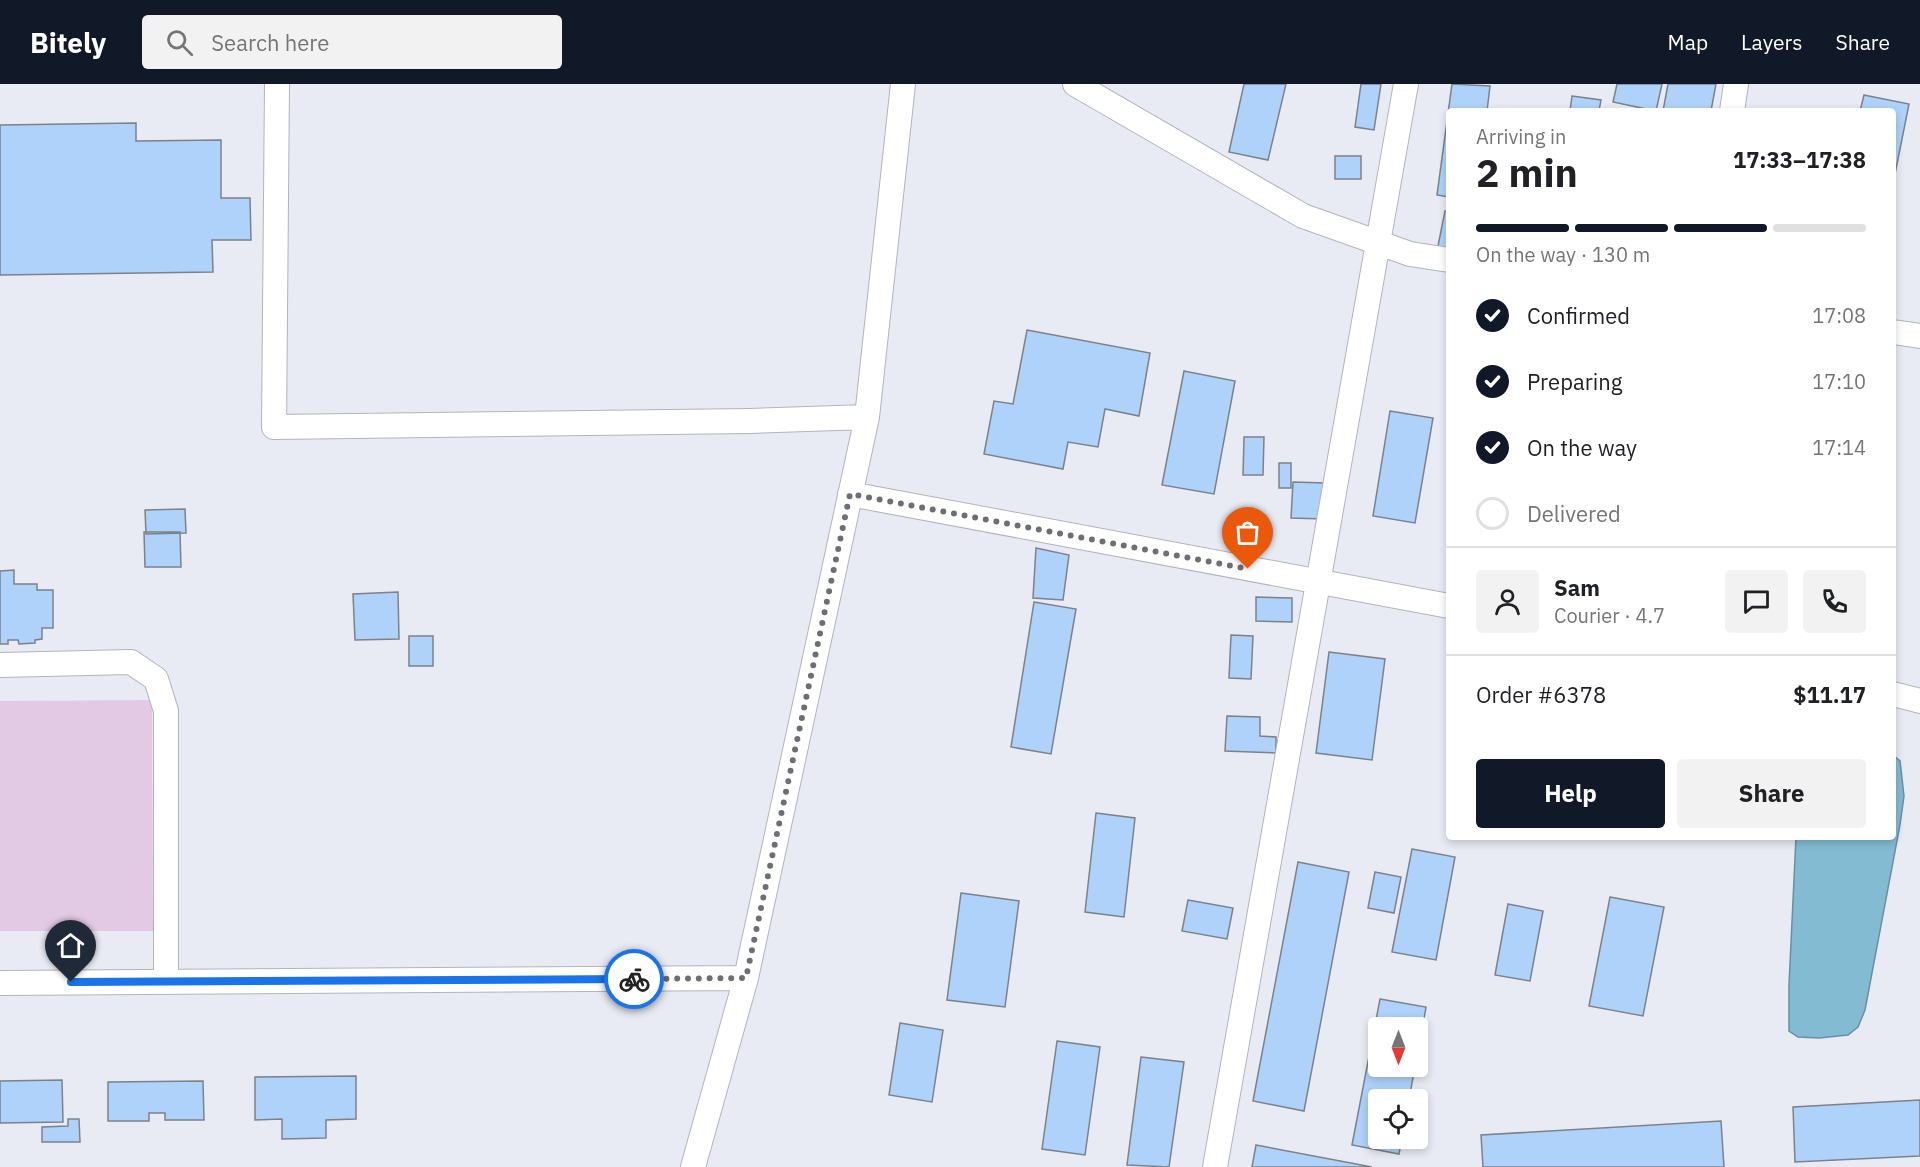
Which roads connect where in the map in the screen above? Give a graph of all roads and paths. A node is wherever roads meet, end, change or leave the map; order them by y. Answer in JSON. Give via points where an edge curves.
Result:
{"nodes":[{"id":1,"x":277,"y":84,"type":"edge"},
{"id":2,"x":903,"y":84,"type":"edge"},
{"id":3,"x":1075,"y":84,"type":"edge"},
{"id":4,"x":1406,"y":84,"type":"edge"},
{"id":5,"x":1736,"y":84,"type":"edge"},
{"id":6,"x":1732,"y":108,"type":"edge"},
{"id":7,"x":1446,"y":260,"type":"edge"},
{"id":8,"x":1896,"y":332,"type":"edge"},
{"id":9,"x":1920,"y":336,"type":"edge"},
{"id":10,"x":867,"y":417,"type":"junction"},
{"id":11,"x":850,"y":494,"type":"junction"},
{"id":12,"x":1318,"y":582,"type":"junction"},
{"id":13,"x":1446,"y":605,"type":"edge"},
{"id":14,"x":0,"y":665,"type":"edge"},
{"id":15,"x":1896,"y":695,"type":"edge"},
{"id":16,"x":1920,"y":700,"type":"edge"},
{"id":17,"x":746,"y":978,"type":"junction"},
{"id":18,"x":166,"y":981,"type":"junction"},
{"id":19,"x":0,"y":982,"type":"edge"},
{"id":20,"x":693,"y":1167,"type":"edge"},
{"id":21,"x":1215,"y":1167,"type":"edge"}],
"edges":[{"from":1,"to":10,"type":"street","via":[[274,427]]},
{"from":2,"to":10,"type":"street"},
{"from":3,"to":7,"type":"street","via":[[1302,216],[1410,254]]},
{"from":4,"to":12,"type":"street"},
{"from":5,"to":6,"type":"street"},
{"from":8,"to":9,"type":"street"},
{"from":10,"to":11,"type":"street"},
{"from":11,"to":12,"type":"street"},
{"from":11,"to":17,"type":"street"},
{"from":12,"to":13,"type":"street"},
{"from":12,"to":21,"type":"street"},
{"from":14,"to":18,"type":"street","via":[[131,662],[156,680],[166,711]]},
{"from":15,"to":16,"type":"street"},
{"from":17,"to":18,"type":"street"},
{"from":17,"to":20,"type":"street"},
{"from":18,"to":19,"type":"street"}]}
